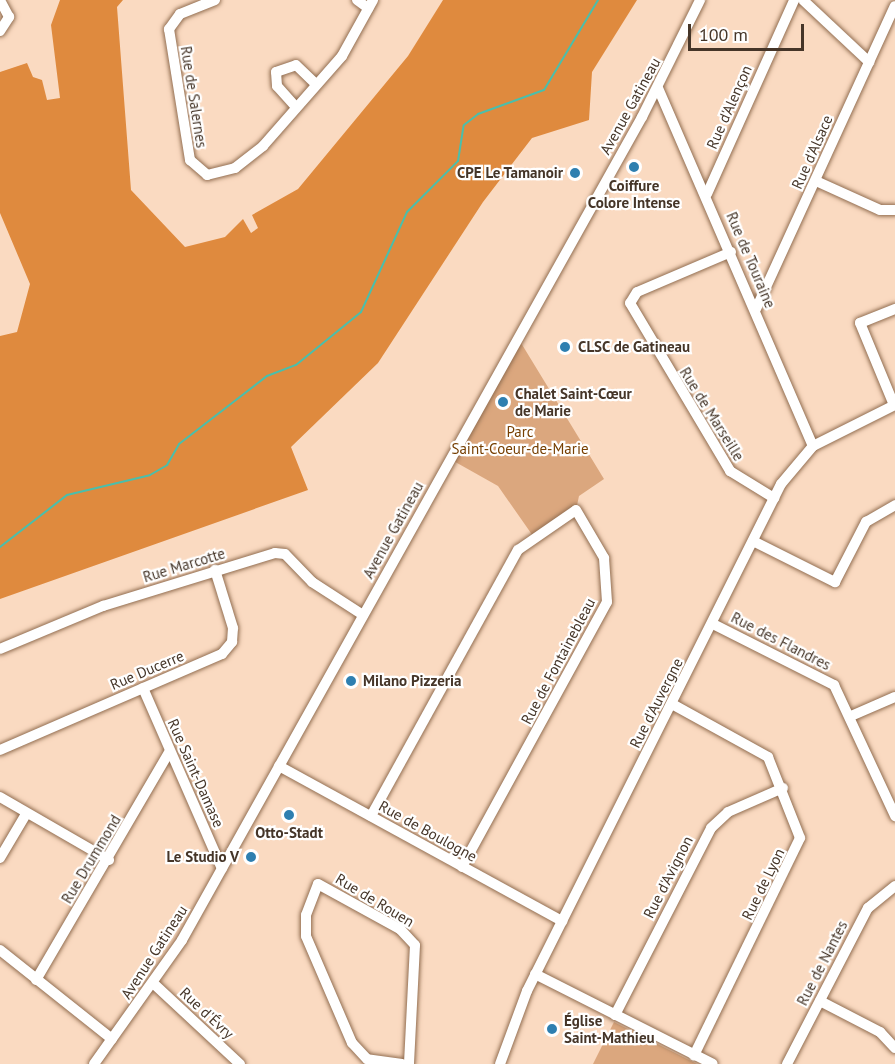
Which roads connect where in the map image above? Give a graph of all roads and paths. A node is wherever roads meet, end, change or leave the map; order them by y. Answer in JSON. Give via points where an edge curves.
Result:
{"nodes":[{"id":1,"x":0,"y":0,"type":"edge"},
{"id":2,"x":215,"y":0,"type":"edge"},
{"id":3,"x":357,"y":0,"type":"edge"},
{"id":4,"x":700,"y":0,"type":"edge"},
{"id":5,"x":794,"y":0,"type":"edge"},
{"id":6,"x":804,"y":0,"type":"edge"},
{"id":7,"x":371,"y":4,"type":"edge"},
{"id":8,"x":895,"y":6,"type":"edge"},
{"id":9,"x":0,"y":31,"type":"edge"},
{"id":10,"x":869,"y":62,"type":"junction"},
{"id":11,"x":316,"y":84,"type":"junction"},
{"id":12,"x":658,"y":88,"type":"junction"},
{"id":13,"x":295,"y":106,"type":"junction"},
{"id":14,"x":816,"y":181,"type":"junction"},
{"id":15,"x":707,"y":194,"type":"junction"},
{"id":16,"x":895,"y":210,"type":"edge"},
{"id":17,"x":731,"y":252,"type":"junction"},
{"id":18,"x":756,"y":309,"type":"junction"},
{"id":19,"x":895,"y":309,"type":"edge"},
{"id":20,"x":894,"y":405,"type":"edge"},
{"id":21,"x":813,"y":446,"type":"junction"},
{"id":22,"x":774,"y":498,"type":"junction"},
{"id":23,"x":895,"y":505,"type":"edge"},
{"id":24,"x":753,"y":541,"type":"junction"},
{"id":25,"x":215,"y":570,"type":"junction"},
{"id":26,"x":363,"y":615,"type":"junction"},
{"id":27,"x":713,"y":624,"type":"junction"},
{"id":28,"x":0,"y":649,"type":"edge"},
{"id":29,"x":143,"y":688,"type":"junction"},
{"id":30,"x":895,"y":698,"type":"edge"},
{"id":31,"x":672,"y":704,"type":"junction"},
{"id":32,"x":851,"y":716,"type":"junction"},
{"id":33,"x":0,"y":750,"type":"edge"},
{"id":34,"x":169,"y":752,"type":"junction"},
{"id":35,"x":279,"y":766,"type":"junction"},
{"id":36,"x":783,"y":788,"type":"junction"},
{"id":37,"x":0,"y":797,"type":"edge"},
{"id":38,"x":891,"y":797,"type":"edge"},
{"id":39,"x":26,"y":814,"type":"junction"},
{"id":40,"x":371,"y":816,"type":"junction"},
{"id":41,"x":895,"y":816,"type":"edge"},
{"id":42,"x":0,"y":858,"type":"edge"},
{"id":43,"x":109,"y":860,"type":"junction"},
{"id":44,"x":462,"y":867,"type":"junction"},
{"id":45,"x":222,"y":869,"type":"junction"},
{"id":46,"x":895,"y":886,"type":"edge"},
{"id":47,"x":562,"y":921,"type":"junction"},
{"id":48,"x":0,"y":950,"type":"edge"},
{"id":49,"x":536,"y":974,"type":"junction"},
{"id":50,"x":36,"y":980,"type":"junction"},
{"id":51,"x":153,"y":983,"type":"junction"},
{"id":52,"x":820,"y":1001,"type":"junction"},
{"id":53,"x":615,"y":1015,"type":"junction"},
{"id":54,"x":112,"y":1039,"type":"junction"},
{"id":55,"x":895,"y":1048,"type":"edge"},
{"id":56,"x":694,"y":1055,"type":"junction"},
{"id":57,"x":94,"y":1064,"type":"edge"},
{"id":58,"x":240,"y":1064,"type":"edge"},
{"id":59,"x":402,"y":1064,"type":"edge"},
{"id":60,"x":409,"y":1064,"type":"edge"},
{"id":61,"x":500,"y":1064,"type":"edge"},
{"id":62,"x":713,"y":1064,"type":"edge"},
{"id":63,"x":787,"y":1064,"type":"edge"}],
"edges":[{"from":1,"to":9,"type":"street","via":[[9,17]]},
{"from":2,"to":13,"type":"street","name":"Rue de Salernes","via":[[180,14],[169,30],[195,168],[213,174],[242,164]]},
{"from":3,"to":7,"type":"street"},
{"from":4,"to":12,"type":"street","name":"Avenue Gatineau"},
{"from":5,"to":15,"type":"street","name":"Rue d'Alençon"},
{"from":6,"to":10,"type":"street"},
{"from":7,"to":11,"type":"street","name":"Rue de Salernes","via":[[342,56]]},
{"from":8,"to":10,"type":"street","name":"Rue d'Alsace"},
{"from":10,"to":14,"type":"street","name":"Rue d'Alsace"},
{"from":11,"to":13,"type":"street","name":"Rue de Salernes"},
{"from":11,"to":13,"type":"street","via":[[296,65],[276,72],[277,86]]},
{"from":12,"to":15,"type":"street","name":"Rue de Touraine"},
{"from":12,"to":26,"type":"street","name":"Avenue Gatineau"},
{"from":14,"to":16,"type":"street","via":[[880,210]]},
{"from":14,"to":18,"type":"street","name":"Rue d'Alsace"},
{"from":15,"to":17,"type":"street","name":"Rue de Touraine"},
{"from":17,"to":18,"type":"street","name":"Rue de Touraine"},
{"from":17,"to":22,"type":"street","name":"Rue de Marseille","via":[[637,292],[630,308],[730,471]]},
{"from":18,"to":21,"type":"street","name":"Rue de Touraine"},
{"from":19,"to":20,"type":"street","via":[[860,323]]},
{"from":20,"to":21,"type":"street","name":"Rue d'Auvergne"},
{"from":21,"to":22,"type":"street","name":"Rue d'Auvergne"},
{"from":22,"to":24,"type":"street","name":"Rue d'Auvergne"},
{"from":23,"to":24,"type":"street","via":[[866,522],[835,582]]},
{"from":24,"to":27,"type":"street","name":"Rue d'Auvergne"},
{"from":25,"to":26,"type":"street","name":"Rue Marcotte","via":[[285,554],[318,587]]},
{"from":25,"to":28,"type":"street","name":"Rue Marcotte","via":[[103,606]]},
{"from":25,"to":29,"type":"street","name":"Rue Ducerre","via":[[233,628],[232,642],[215,658]]},
{"from":26,"to":35,"type":"street","name":"Avenue Gatineau"},
{"from":27,"to":31,"type":"street","name":"Rue d'Auvergne"},
{"from":27,"to":32,"type":"street","name":"Rue des Flandres","via":[[834,685]]},
{"from":29,"to":33,"type":"street","name":"Rue Ducerre"},
{"from":29,"to":34,"type":"street","name":"Rue Saint-Damase"},
{"from":30,"to":32,"type":"street"},
{"from":31,"to":36,"type":"street","name":"Rue de Lyon","via":[[763,752]]},
{"from":31,"to":47,"type":"street","name":"Rue d'Auvergne"},
{"from":32,"to":38,"type":"street","name":"Rue des Flandres"},
{"from":34,"to":43,"type":"street","name":"Rue Drummond"},
{"from":34,"to":45,"type":"street","name":"Rue Saint-Damase"},
{"from":35,"to":40,"type":"street","name":"Rue de Boulogne"},
{"from":35,"to":45,"type":"street","name":"Avenue Gatineau"},
{"from":36,"to":53,"type":"street","name":"Rue d'Avignon","via":[[728,812],[711,828]]},
{"from":36,"to":56,"type":"street","name":"Rue de Lyon","via":[[798,822],[799,845]]},
{"from":37,"to":39,"type":"street"},
{"from":38,"to":41,"type":"street","name":"Rue des Flandres"},
{"from":39,"to":42,"type":"street"},
{"from":39,"to":43,"type":"street"},
{"from":40,"to":44,"type":"street","name":"Rue de Boulogne"},
{"from":40,"to":44,"type":"street","name":"Rue de Fontainebleau","via":[[518,550],[576,510],[604,558],[607,602]]},
{"from":43,"to":50,"type":"street","name":"Rue Drummond"},
{"from":44,"to":47,"type":"street","name":"Rue de Boulogne"},
{"from":45,"to":51,"type":"street","name":"Avenue Gatineau"},
{"from":46,"to":52,"type":"street","name":"Rue de Nantes","via":[[868,908]]},
{"from":47,"to":49,"type":"street","name":"Rue d'Auvergne"},
{"from":48,"to":50,"type":"street"},
{"from":49,"to":53,"type":"street"},
{"from":49,"to":61,"type":"street","name":"Rue d'Auvergne"},
{"from":50,"to":54,"type":"street"},
{"from":51,"to":54,"type":"street","name":"Avenue Gatineau"},
{"from":51,"to":58,"type":"street","name":"Rue d'Évry"},
{"from":52,"to":55,"type":"street","via":[[872,1028]]},
{"from":52,"to":63,"type":"street","name":"Rue de Nantes"},
{"from":53,"to":56,"type":"street"},
{"from":54,"to":57,"type":"street","name":"Avenue Gatineau"},
{"from":56,"to":62,"type":"street"},
{"from":59,"to":60,"type":"street","name":"Rue de Rouen","via":[[367,1059],[352,1043],[306,936],[306,915],[318,884],[400,930],[416,945]]}]}
